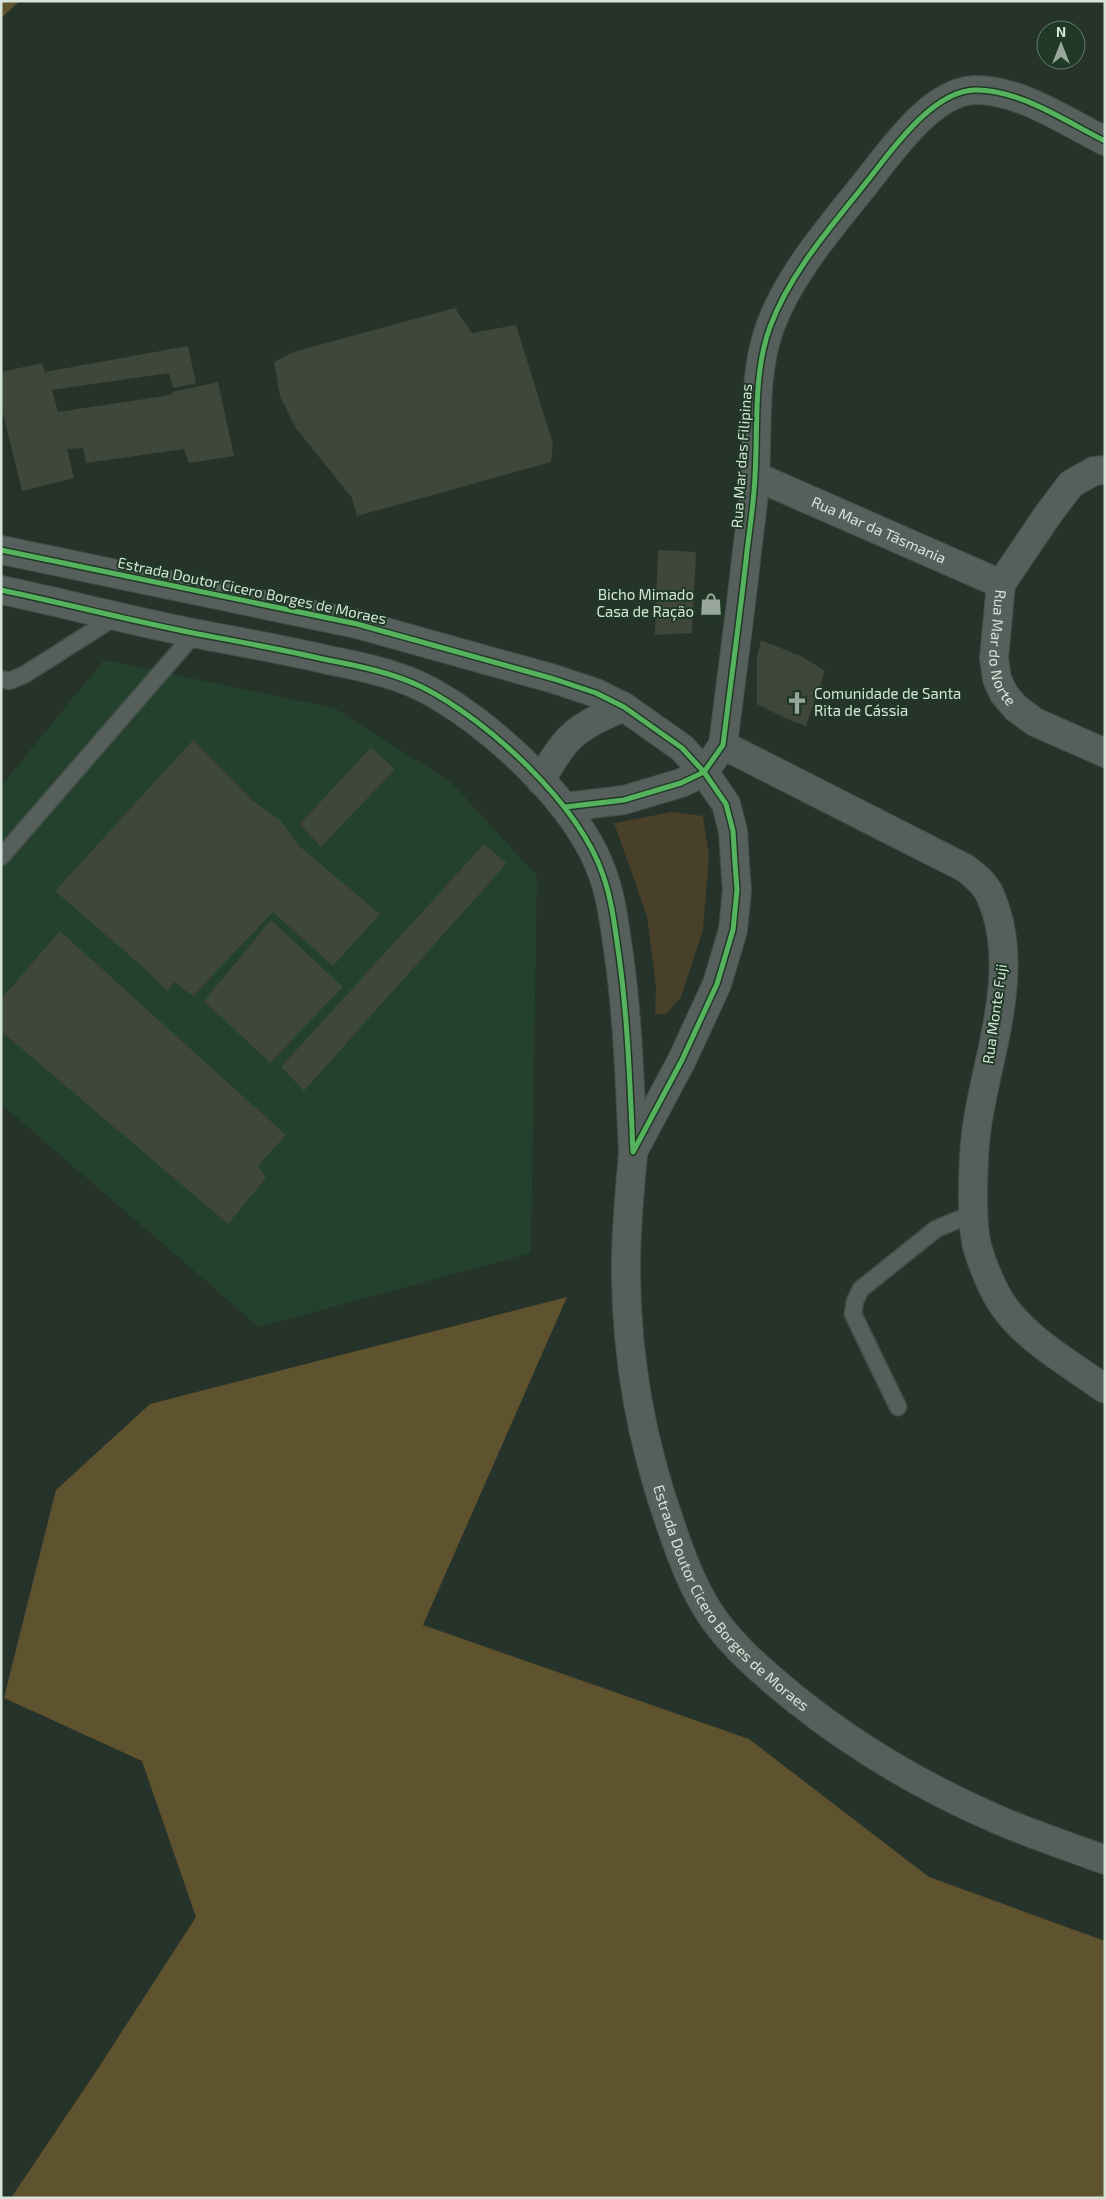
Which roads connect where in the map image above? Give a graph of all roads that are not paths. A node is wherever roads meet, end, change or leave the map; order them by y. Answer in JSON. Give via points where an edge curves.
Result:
{"nodes":[{"id":1,"x":1105,"y":141,"type":"edge"},
{"id":2,"x":1105,"y":470,"type":"edge"},
{"id":3,"x":755,"y":476,"type":"junction"},
{"id":4,"x":1,"y":550,"type":"edge"},
{"id":5,"x":1001,"y":584,"type":"junction"},
{"id":6,"x":1,"y":590,"type":"edge"},
{"id":7,"x":118,"y":616,"type":"junction"},
{"id":8,"x":194,"y":634,"type":"junction"},
{"id":9,"x":1,"y":679,"type":"edge"},
{"id":10,"x":624,"y":707,"type":"junction"},
{"id":11,"x":723,"y":745,"type":"junction"},
{"id":12,"x":1105,"y":754,"type":"edge"},
{"id":13,"x":704,"y":772,"type":"junction"},
{"id":14,"x":541,"y":781,"type":"junction"},
{"id":15,"x":565,"y":807,"type":"junction"},
{"id":16,"x":1,"y":857,"type":"edge"},
{"id":17,"x":633,"y":1152,"type":"junction"},
{"id":18,"x":974,"y":1213,"type":"junction"},
{"id":19,"x":1105,"y":1389,"type":"edge"},
{"id":20,"x":898,"y":1407,"type":"dead end"},
{"id":21,"x":1105,"y":1860,"type":"edge"}],
"edges":[{"from":1,"to":3,"type":"street","name":"Rua Mar das Filipinas","via":[[1021,99],[992,90],[971,90],[954,95],[929,111],[903,135],[814,251],[780,302],[769,329],[760,374]]},
{"from":2,"to":5,"type":"street","name":"Rua Mar do Norte","via":[[1071,484]]},
{"from":3,"to":5,"type":"street","name":"Rua Mar da Tãsmania"},
{"from":3,"to":11,"type":"street","name":"Rua Mar das Filipinas"},
{"from":4,"to":10,"type":"street","name":"Estrada Doutor Cicero Borges de Moraes","via":[[374,628],[554,679],[596,693]]},
{"from":5,"to":12,"type":"street","name":"Rua Mar do Norte","via":[[994,658],[997,679],[1004,694],[1035,722]]},
{"from":6,"to":7,"type":"street","name":"Estrada Doutor Cicero Borges de Moraes"},
{"from":7,"to":8,"type":"street","name":"Estrada Doutor Cicero Borges de Moraes"},
{"from":7,"to":9,"type":"lane","via":[[24,675]]},
{"from":8,"to":14,"type":"street","name":"Estrada Doutor Cicero Borges de Moraes","via":[[361,667],[421,687],[463,712]]},
{"from":8,"to":16,"type":"lane"},
{"from":10,"to":13,"type":"street","name":"Estrada Doutor Cicero Borges de Moraes","via":[[675,743]]},
{"from":10,"to":14,"type":"street","via":[[583,725],[554,755]]},
{"from":11,"to":13,"type":"street","name":"Rua Mar das Filipinas"},
{"from":11,"to":18,"type":"street","name":"Rua Monte Fuji","via":[[965,868],[990,894],[1001,933],[1003,975],[978,1117]]},
{"from":13,"to":15,"type":"street","via":[[681,783],[624,800]]},
{"from":13,"to":17,"type":"street","name":"Estrada Doutor Cicero Borges de Moraes","via":[[726,804],[733,831],[736,890],[733,930],[717,984],[682,1060]]},
{"from":14,"to":15,"type":"street","name":"Estrada Doutor Cicero Borges de Moraes"},
{"from":15,"to":17,"type":"street","name":"Estrada Doutor Cicero Borges de Moraes","via":[[587,840],[603,874],[615,926],[625,997]]},
{"from":17,"to":21,"type":"street","name":"Estrada Doutor Cicero Borges de Moraes","via":[[626,1278],[633,1366],[642,1423],[658,1490],[685,1567],[714,1618],[760,1670],[840,1733],[895,1767],[993,1818]]},
{"from":18,"to":19,"type":"street","name":"Rua Monte Fuji","via":[[977,1246],[1004,1308],[1032,1336]]},
{"from":18,"to":20,"type":"lane","via":[[936,1229],[861,1289],[855,1301],[853,1314]]}]}
